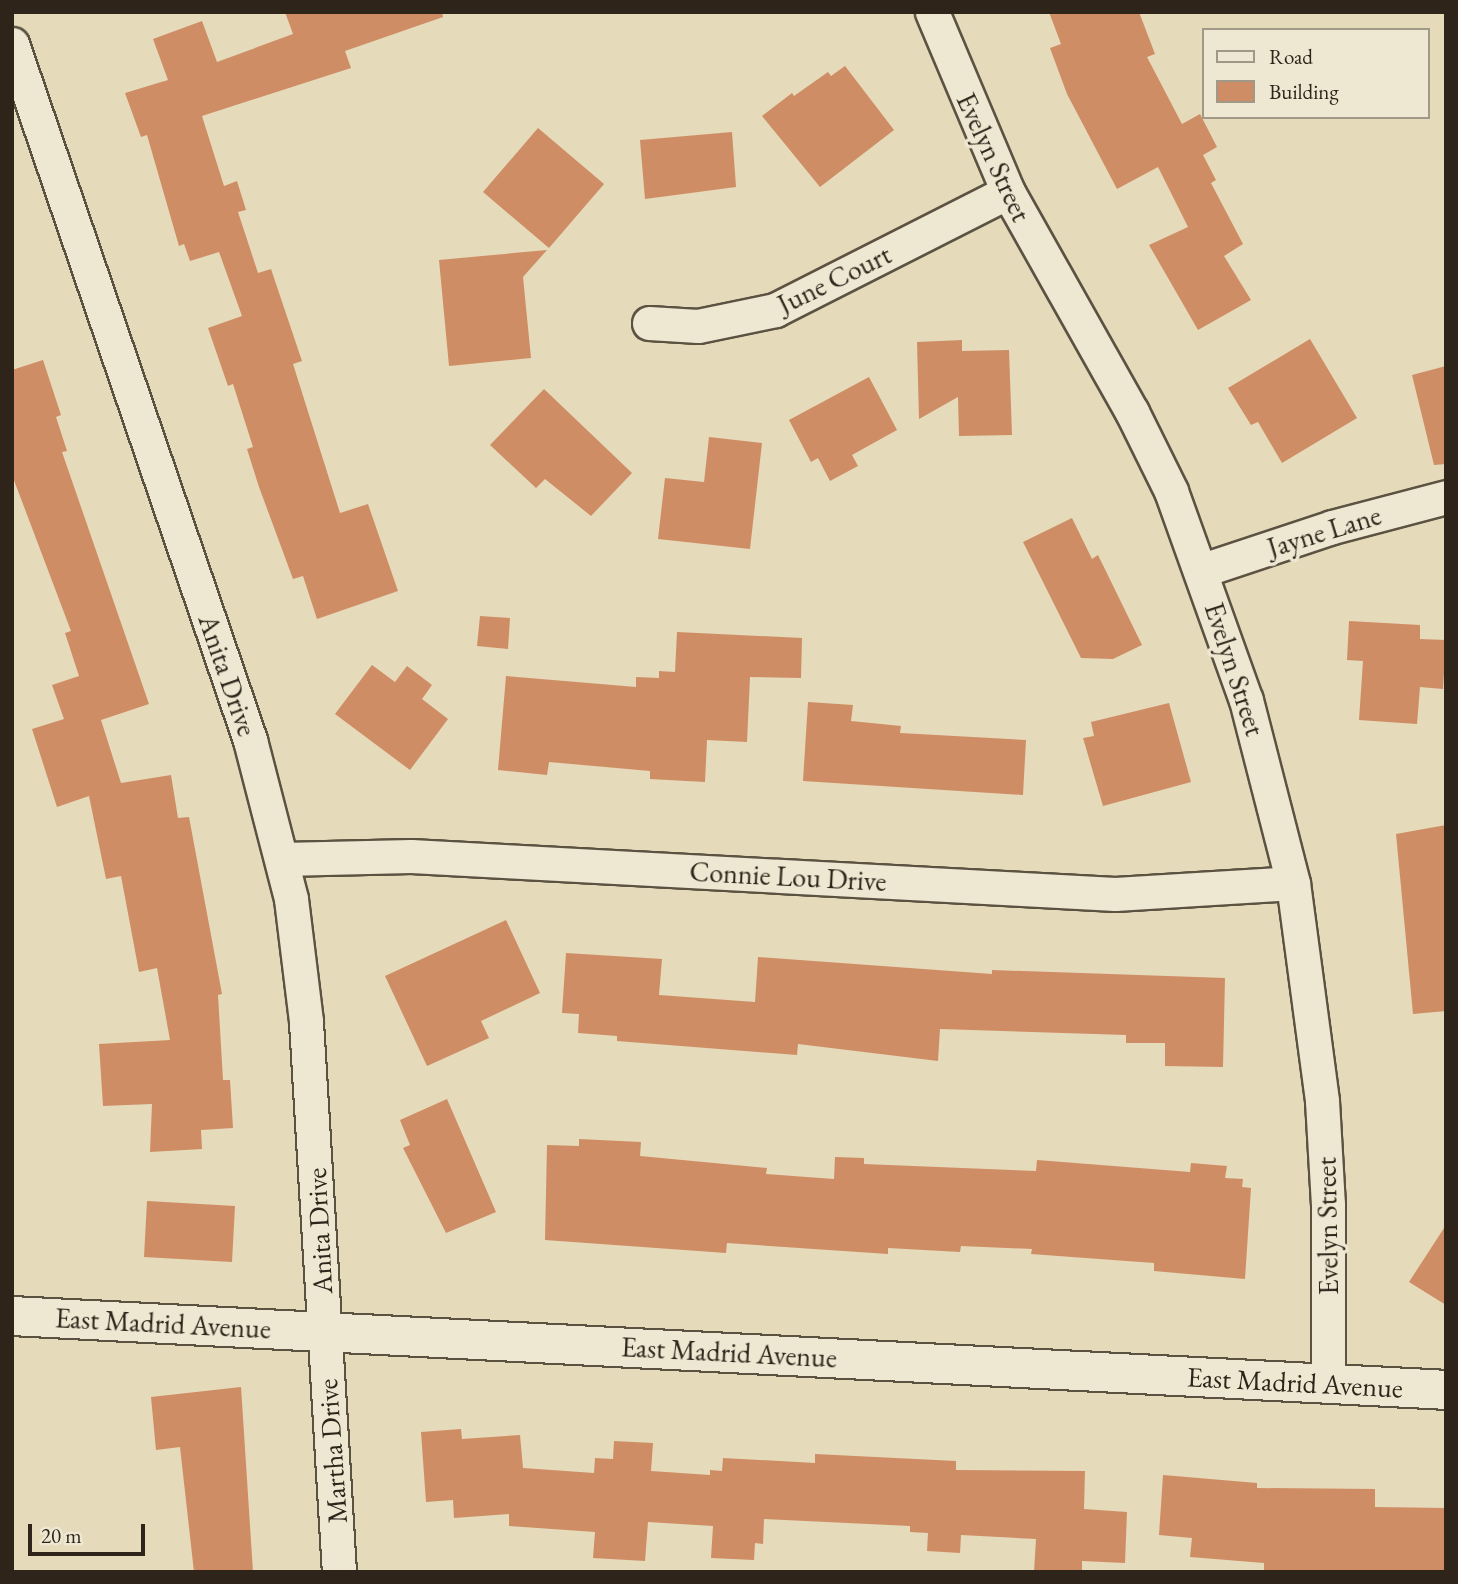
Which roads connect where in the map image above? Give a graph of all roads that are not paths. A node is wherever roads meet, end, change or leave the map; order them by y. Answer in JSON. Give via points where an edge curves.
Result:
{"nodes":[{"id":1,"x":932,"y":12,"type":"edge"},
{"id":2,"x":12,"y":44,"type":"edge"},
{"id":3,"x":1008,"y":192,"type":"junction"},
{"id":4,"x":649,"y":323,"type":"dead end"},
{"id":5,"x":1446,"y":497,"type":"edge"},
{"id":6,"x":1203,"y":570,"type":"junction"},
{"id":7,"x":282,"y":859,"type":"junction"},
{"id":8,"x":1293,"y":883,"type":"junction"},
{"id":9,"x":12,"y":1316,"type":"edge"},
{"id":10,"x":325,"y":1331,"type":"junction"},
{"id":11,"x":1328,"y":1384,"type":"junction"},
{"id":12,"x":1446,"y":1390,"type":"edge"},
{"id":13,"x":339,"y":1572,"type":"edge"}],
"edges":[{"from":1,"to":3,"type":"street","name":"Evelyn Street"},
{"from":2,"to":7,"type":"street","name":"Anita Drive","via":[[237,700]]},
{"from":3,"to":4,"type":"street","name":"June Court","via":[[775,310],[698,326]]},
{"from":3,"to":6,"type":"street","name":"Evelyn Street","via":[[1153,452]]},
{"from":5,"to":6,"type":"street","name":"Jayne Lane","via":[[1332,527]]},
{"from":6,"to":8,"type":"street","name":"Evelyn Street","via":[[1246,700]]},
{"from":7,"to":8,"type":"street","name":"Connie Lou Drive","via":[[411,856],[1115,894]]},
{"from":7,"to":10,"type":"street","name":"Anita Drive","via":[[302,978]]},
{"from":8,"to":11,"type":"street","name":"Evelyn Street","via":[[1326,1151]]},
{"from":9,"to":10,"type":"street","name":"East Madrid Avenue"},
{"from":10,"to":11,"type":"street","name":"East Madrid Avenue"},
{"from":10,"to":13,"type":"street","name":"Martha Drive"},
{"from":11,"to":12,"type":"street","name":"East Madrid Avenue"}]}
